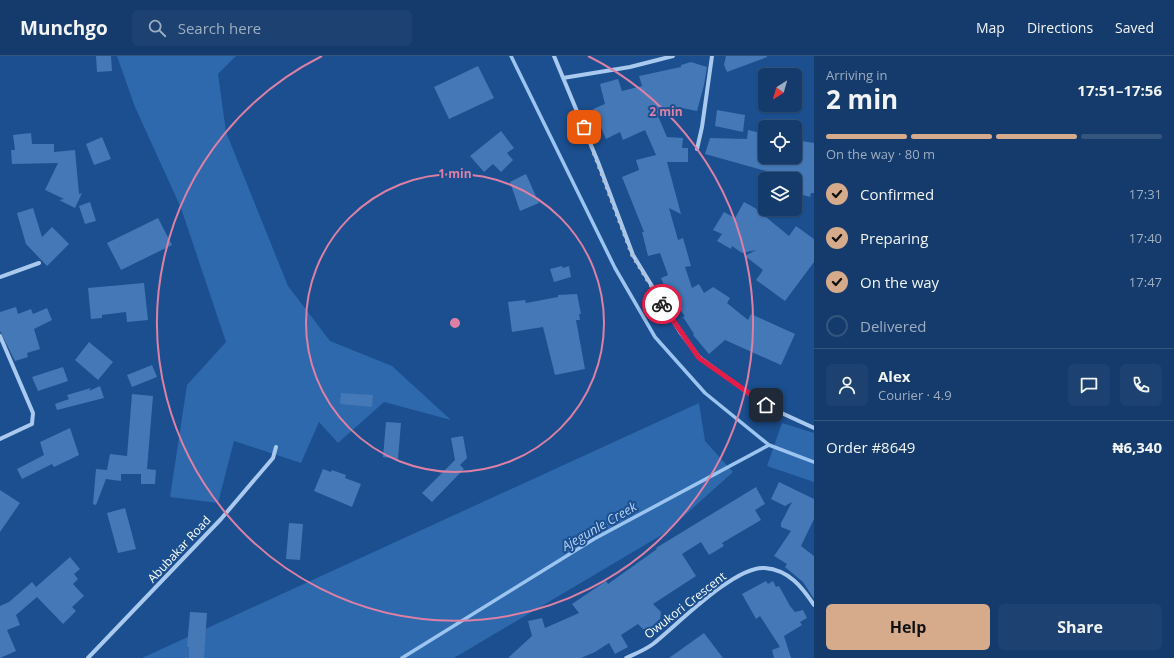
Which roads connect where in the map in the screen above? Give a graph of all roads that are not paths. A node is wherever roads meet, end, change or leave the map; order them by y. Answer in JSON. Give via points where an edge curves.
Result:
{"nodes":[{"id":1,"x":554,"y":56,"type":"edge"},
{"id":2,"x":673,"y":56,"type":"edge"},
{"id":3,"x":712,"y":56,"type":"edge"},
{"id":4,"x":563,"y":78,"type":"junction"},
{"id":5,"x":697,"y":149,"type":"dead end"},
{"id":6,"x":39,"y":263,"type":"dead end"},
{"id":7,"x":0,"y":276,"type":"edge"},
{"id":8,"x":0,"y":336,"type":"edge"},
{"id":9,"x":814,"y":428,"type":"edge"},
{"id":10,"x":0,"y":439,"type":"edge"},
{"id":11,"x":276,"y":447,"type":"dead end"},
{"id":12,"x":814,"y":605,"type":"edge"},
{"id":13,"x":88,"y":658,"type":"edge"},
{"id":14,"x":626,"y":658,"type":"edge"}],
"edges":[{"from":1,"to":4,"type":"street"},
{"from":2,"to":4,"type":"street","via":[[630,67]]},
{"from":3,"to":5,"type":"street"},
{"from":4,"to":9,"type":"street","via":[[598,162],[632,255],[680,332],[699,358],[775,410]]},
{"from":6,"to":7,"type":"street"},
{"from":8,"to":10,"type":"street","via":[[34,413],[32,424]]},
{"from":11,"to":13,"type":"street","name":"Abubakar Road","via":[[272,458],[221,519]]},
{"from":12,"to":14,"type":"street","name":"Owukori Crescent","via":[[793,578],[764,568],[746,573],[688,612],[652,645]]}]}
